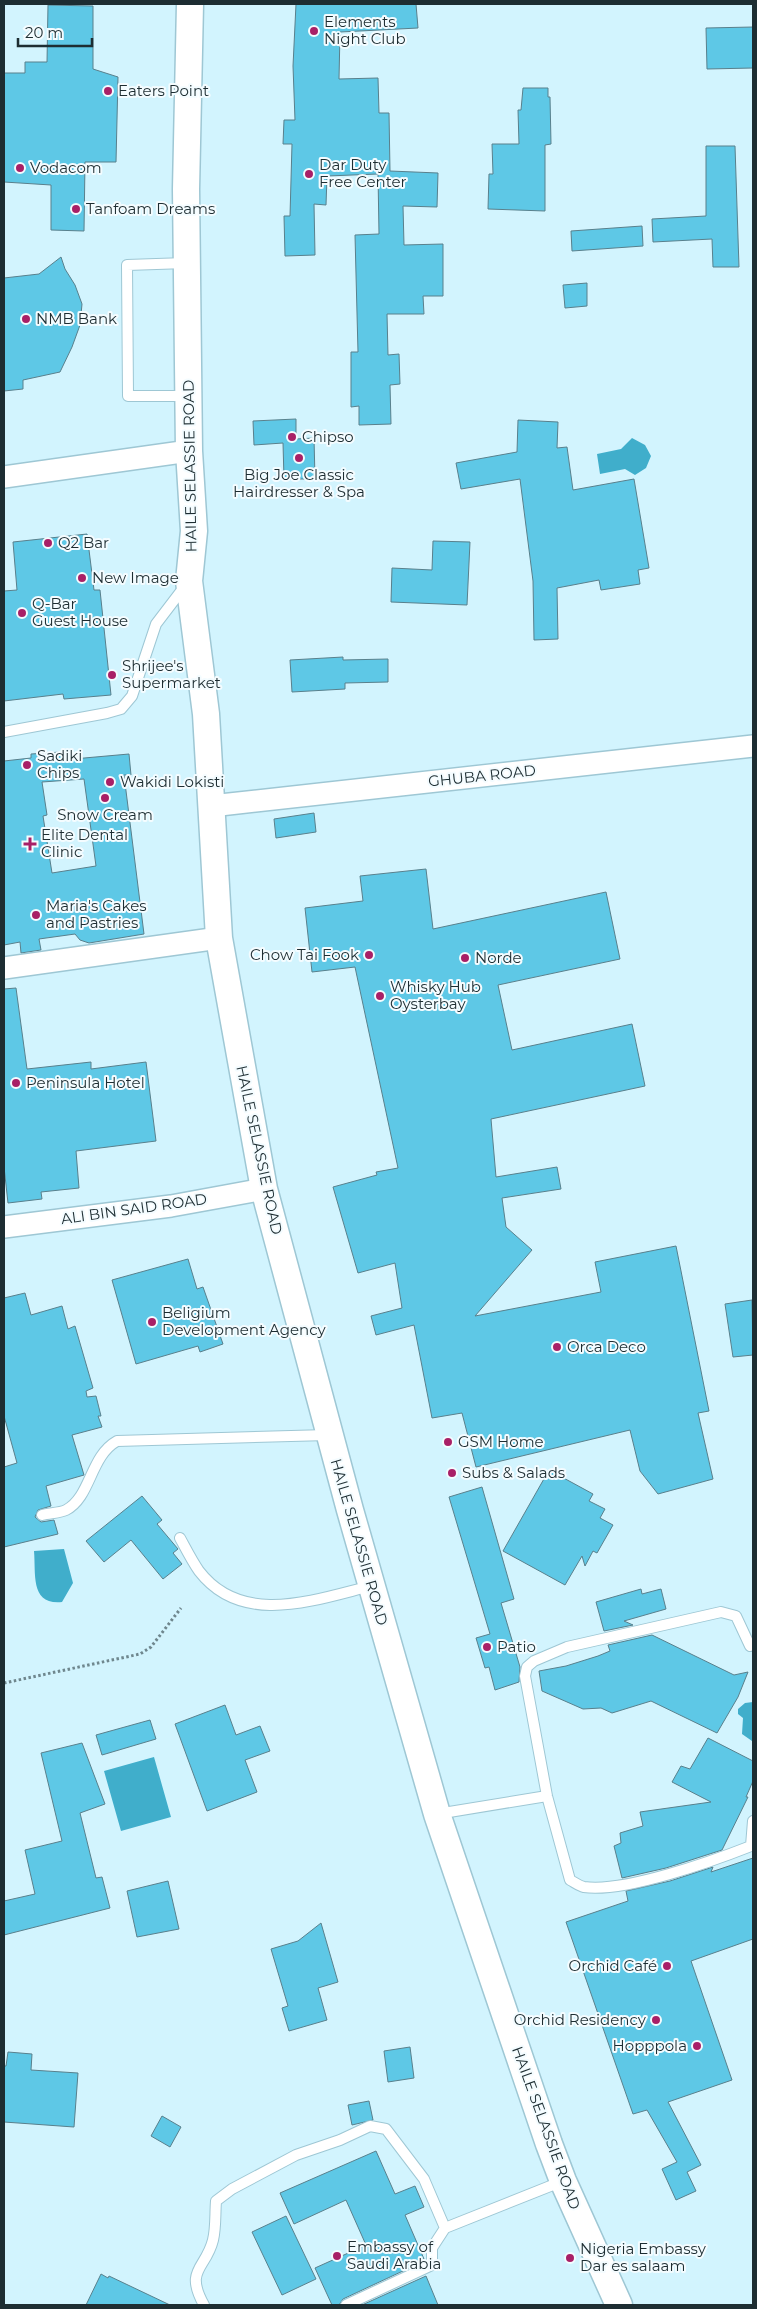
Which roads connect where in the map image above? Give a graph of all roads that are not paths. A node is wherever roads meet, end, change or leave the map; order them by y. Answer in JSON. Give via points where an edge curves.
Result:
{"nodes":[{"id":1,"x":190,"y":4,"type":"edge"},
{"id":2,"x":187,"y":263,"type":"junction"},
{"id":3,"x":188,"y":396,"type":"junction"},
{"id":4,"x":189,"y":451,"type":"junction"},
{"id":5,"x":4,"y":477,"type":"edge"},
{"id":6,"x":189,"y":581,"type":"junction"},
{"id":7,"x":4,"y":732,"type":"edge"},
{"id":8,"x":753,"y":746,"type":"edge"},
{"id":9,"x":211,"y":806,"type":"junction"},
{"id":10,"x":219,"y":938,"type":"junction"},
{"id":11,"x":4,"y":968,"type":"edge"},
{"id":12,"x":264,"y":1189,"type":"junction"},
{"id":13,"x":4,"y":1227,"type":"edge"},
{"id":14,"x":329,"y":1435,"type":"junction"},
{"id":15,"x":42,"y":1515,"type":"dead end"},
{"id":16,"x":180,"y":1538,"type":"dead end"},
{"id":17,"x":372,"y":1585,"type":"junction"},
{"id":18,"x":750,"y":1646,"type":"dead end"},
{"id":19,"x":548,"y":1796,"type":"junction"},
{"id":20,"x":437,"y":1814,"type":"junction"},
{"id":21,"x":753,"y":1821,"type":"edge"},
{"id":22,"x":563,"y":2181,"type":"junction"},
{"id":23,"x":445,"y":2228,"type":"junction"},
{"id":24,"x":204,"y":2305,"type":"edge"},
{"id":25,"x":346,"y":2305,"type":"edge"},
{"id":26,"x":619,"y":2305,"type":"edge"}],
"edges":[{"from":1,"to":2,"type":"street","name":"HAILE SELASSIE ROAD"},
{"from":2,"to":3,"type":"street","name":"HAILE SELASSIE ROAD"},
{"from":2,"to":3,"type":"lane","via":[[126,264],[128,396]]},
{"from":3,"to":4,"type":"street","name":"HAILE SELASSIE ROAD"},
{"from":4,"to":5,"type":"street"},
{"from":4,"to":6,"type":"street","name":"HAILE SELASSIE ROAD","via":[[194,531]]},
{"from":6,"to":7,"type":"lane","via":[[156,624],[132,696],[121,709]]},
{"from":6,"to":9,"type":"street","name":"HAILE SELASSIE ROAD","via":[[206,714]]},
{"from":8,"to":9,"type":"street","name":"GHUBA ROAD"},
{"from":9,"to":10,"type":"street","name":"HAILE SELASSIE ROAD"},
{"from":10,"to":11,"type":"street"},
{"from":10,"to":12,"type":"street","name":"HAILE SELASSIE ROAD"},
{"from":12,"to":13,"type":"street","name":"ALI BIN SAID ROAD","via":[[171,1206]]},
{"from":12,"to":14,"type":"street","name":"HAILE SELASSIE ROAD"},
{"from":14,"to":15,"type":"lane","via":[[117,1441],[100,1456],[77,1499],[66,1510]]},
{"from":14,"to":17,"type":"street","name":"HAILE SELASSIE ROAD"},
{"from":16,"to":17,"type":"lane","via":[[200,1571],[216,1587],[234,1598],[254,1604],[275,1606],[311,1601]]},
{"from":17,"to":20,"type":"street","name":"HAILE SELASSIE ROAD"},
{"from":18,"to":19,"type":"lane","via":[[736,1616],[720,1612],[595,1640],[534,1660],[527,1667],[525,1676]]},
{"from":19,"to":20,"type":"lane"},
{"from":19,"to":21,"type":"lane","via":[[570,1880],[582,1887],[643,1880],[751,1846]]},
{"from":20,"to":22,"type":"street","name":"HAILE SELASSIE ROAD"},
{"from":22,"to":23,"type":"lane"},
{"from":22,"to":26,"type":"street","name":"HAILE SELASSIE ROAD"},
{"from":23,"to":24,"type":"lane","via":[[424,2179],[394,2138],[386,2129],[370,2126],[296,2155],[216,2201],[213,2241],[197,2269],[197,2292]]},
{"from":23,"to":25,"type":"lane","via":[[432,2248],[432,2265]]}]}
